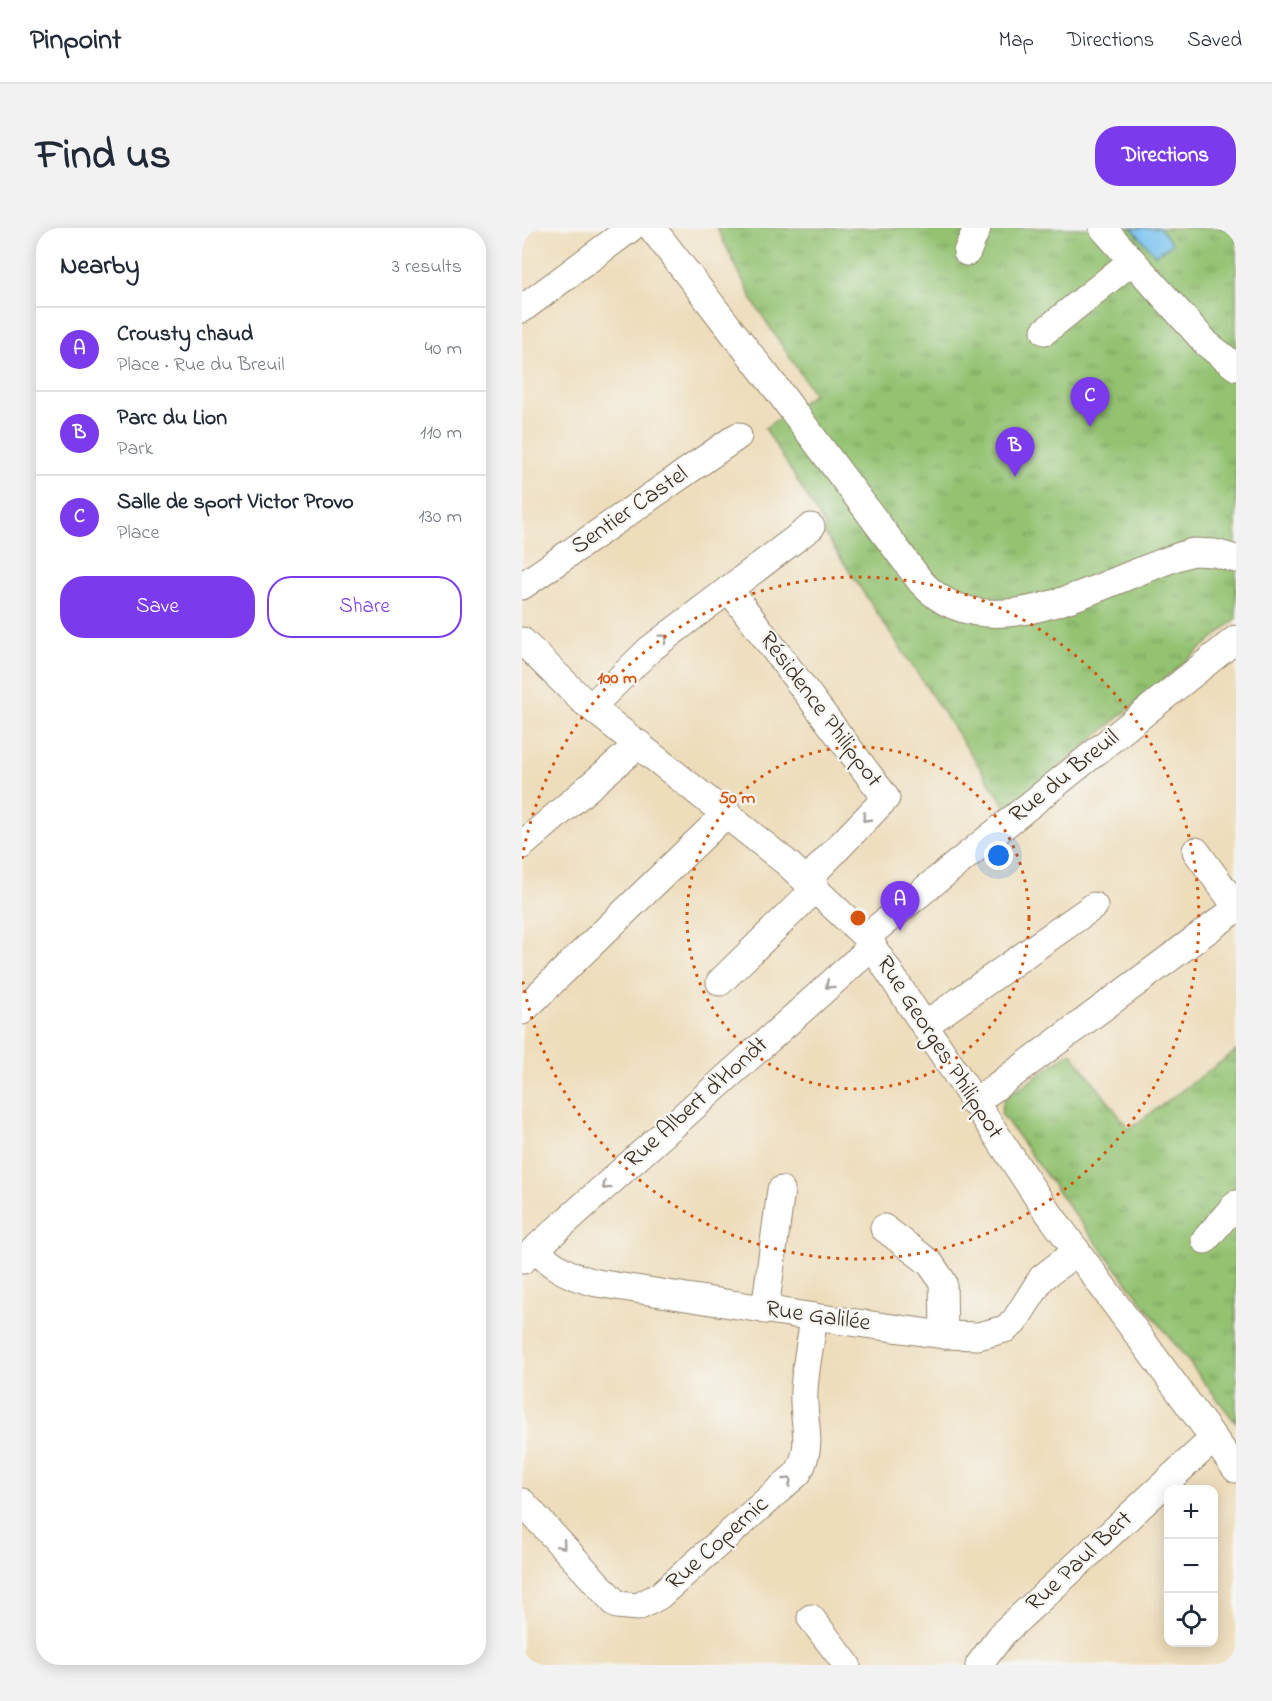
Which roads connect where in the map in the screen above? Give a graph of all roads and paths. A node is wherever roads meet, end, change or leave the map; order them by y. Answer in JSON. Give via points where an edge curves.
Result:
{"nodes":[{"id":1,"x":631,"y":228,"type":"edge"},
{"id":2,"x":652,"y":228,"type":"edge"},
{"id":3,"x":1103,"y":228,"type":"edge"},
{"id":4,"x":1132,"y":261,"type":"junction"},
{"id":5,"x":522,"y":309,"type":"edge"},
{"id":6,"x":1045,"y":331,"type":"dead end"},
{"id":7,"x":1236,"y":367,"type":"edge"},
{"id":8,"x":738,"y":436,"type":"dead end"},
{"id":9,"x":811,"y":527,"type":"dead end"},
{"id":10,"x":1236,"y":559,"type":"edge"},
{"id":11,"x":522,"y":585,"type":"edge"},
{"id":12,"x":729,"y":589,"type":"junction"},
{"id":13,"x":1236,"y":639,"type":"edge"},
{"id":14,"x":522,"y":640,"type":"edge"},
{"id":15,"x":591,"y":707,"type":"junction"},
{"id":16,"x":639,"y":744,"type":"junction"},
{"id":17,"x":727,"y":813,"type":"junction"},
{"id":18,"x":522,"y":845,"type":"edge"},
{"id":19,"x":1196,"y":851,"type":"dead end"},
{"id":20,"x":812,"y":884,"type":"junction"},
{"id":21,"x":1094,"y":906,"type":"dead end"},
{"id":22,"x":1236,"y":907,"type":"edge"},
{"id":23,"x":869,"y":942,"type":"junction"},
{"id":24,"x":720,"y":982,"type":"dead end"},
{"id":25,"x":522,"y":1011,"type":"edge"},
{"id":26,"x":925,"y":1025,"type":"junction"},
{"id":27,"x":974,"y":1103,"type":"junction"},
{"id":28,"x":781,"y":1190,"type":"dead end"},
{"id":29,"x":1236,"y":1204,"type":"edge"},
{"id":30,"x":884,"y":1228,"type":"dead end"},
{"id":31,"x":1205,"y":1240,"type":"dead end"},
{"id":32,"x":1077,"y":1251,"type":"junction"},
{"id":33,"x":528,"y":1255,"type":"edge"},
{"id":34,"x":765,"y":1310,"type":"junction"},
{"id":35,"x":814,"y":1317,"type":"junction"},
{"id":36,"x":944,"y":1335,"type":"junction"},
{"id":37,"x":1213,"y":1439,"type":"junction"},
{"id":38,"x":1236,"y":1469,"type":"edge"},
{"id":39,"x":522,"y":1502,"type":"edge"},
{"id":40,"x":812,"y":1618,"type":"dead end"},
{"id":41,"x":847,"y":1665,"type":"edge"},
{"id":42,"x":979,"y":1665,"type":"edge"}],
"edges":[{"from":1,"to":5,"type":"street"},
{"from":2,"to":10,"type":"street","via":[[921,582],[939,600],[971,612],[1022,611],[1193,552]]},
{"from":3,"to":4,"type":"street"},
{"from":4,"to":6,"type":"street"},
{"from":4,"to":7,"type":"street","via":[[1207,344]]},
{"from":8,"to":11,"type":"street","name":"Sentier Castel"},
{"from":9,"to":12,"type":"street"},
{"from":15,"to":12,"type":"street","one_way":true,"via":[[650,649]]},
{"from":12,"to":20,"type":"street","name":"Résidence Philippot","one_way":true,"via":[[886,798]]},
{"from":13,"to":23,"type":"street","name":"Rue du Breuil"},
{"from":14,"to":15,"type":"street","name":"Rue Georges Philippot"},
{"from":15,"to":16,"type":"street","name":"Rue Georges Philippot"},
{"from":16,"to":17,"type":"street","name":"Rue Georges Philippot"},
{"from":16,"to":18,"type":"street"},
{"from":17,"to":20,"type":"street","name":"Rue Georges Philippot"},
{"from":17,"to":25,"type":"street"},
{"from":19,"to":22,"type":"street"},
{"from":20,"to":23,"type":"street","name":"Rue Georges Philippot"},
{"from":20,"to":24,"type":"street"},
{"from":21,"to":26,"type":"street"},
{"from":22,"to":27,"type":"street"},
{"from":23,"to":26,"type":"street","name":"Rue Georges Philippot"},
{"from":23,"to":33,"type":"street","name":"Rue Albert d'Hondt","one_way":true},
{"from":26,"to":27,"type":"street","name":"Rue Georges Philippot"},
{"from":27,"to":32,"type":"street","name":"Rue Georges Philippot"},
{"from":28,"to":34,"type":"street"},
{"from":29,"to":31,"type":"street"},
{"from":30,"to":36,"type":"street","via":[[930,1263],[943,1282]]},
{"from":32,"to":36,"type":"street","name":"Rue Galilée","via":[[1042,1278],[1014,1322],[1005,1329],[978,1336]]},
{"from":32,"to":37,"type":"street","name":"Rue Georges Philippot"},
{"from":33,"to":34,"type":"street","name":"Rue Galilée","via":[[575,1278]]},
{"from":34,"to":35,"type":"street","name":"Rue Galilée"},
{"from":35,"to":36,"type":"street","name":"Rue Galilée"},
{"from":39,"to":35,"type":"street","name":"Rue Copernic","one_way":true,"via":[[617,1605],[638,1607],[660,1596],[798,1473],[804,1463],[808,1440],[804,1388]]},
{"from":37,"to":38,"type":"street","name":"Rue Georges Philippot"},
{"from":37,"to":42,"type":"street","name":"Rue Paul Bert","via":[[1002,1633]]},
{"from":40,"to":41,"type":"street"}]}
